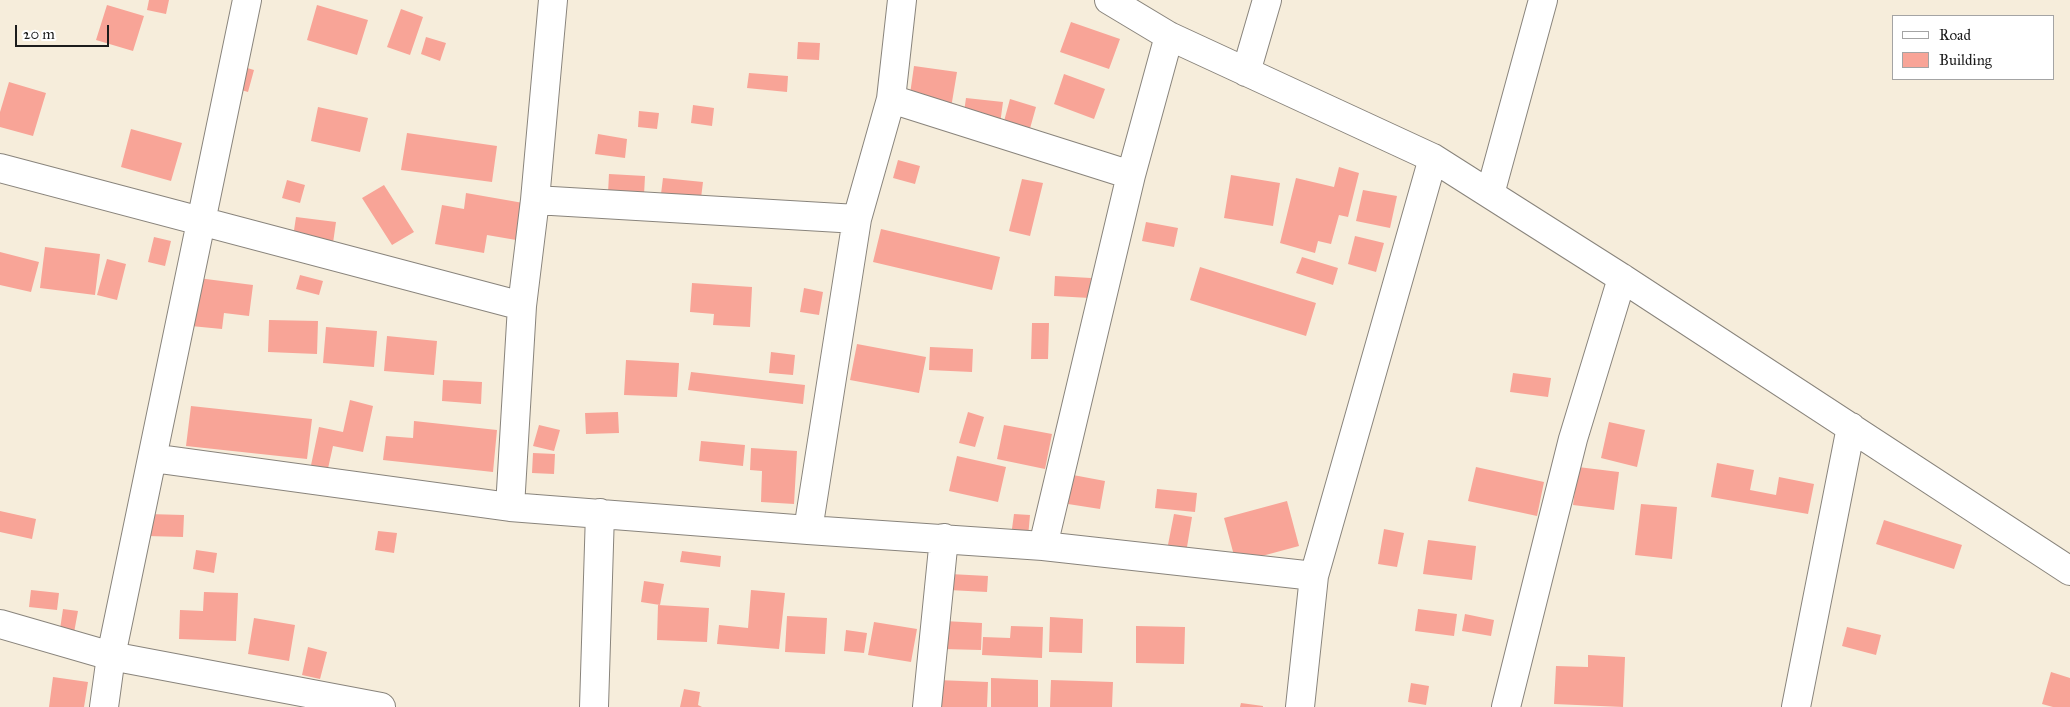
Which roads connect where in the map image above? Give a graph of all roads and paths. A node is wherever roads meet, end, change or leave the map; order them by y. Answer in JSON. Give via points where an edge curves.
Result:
{"nodes":[{"id":1,"x":247,"y":0,"type":"edge"},
{"id":2,"x":553,"y":0,"type":"edge"},
{"id":3,"x":902,"y":0,"type":"edge"},
{"id":4,"x":1109,"y":0,"type":"edge"},
{"id":5,"x":1267,"y":0,"type":"edge"},
{"id":6,"x":1543,"y":0,"type":"edge"},
{"id":7,"x":1169,"y":36,"type":"junction"},
{"id":8,"x":1246,"y":72,"type":"junction"},
{"id":9,"x":891,"y":99,"type":"junction"},
{"id":10,"x":1433,"y":158,"type":"junction"},
{"id":11,"x":0,"y":168,"type":"edge"},
{"id":12,"x":1130,"y":175,"type":"junction"},
{"id":13,"x":1490,"y":194,"type":"junction"},
{"id":14,"x":535,"y":200,"type":"junction"},
{"id":15,"x":857,"y":219,"type":"junction"},
{"id":16,"x":202,"y":223,"type":"junction"},
{"id":17,"x":1622,"y":278,"type":"junction"},
{"id":18,"x":522,"y":306,"type":"junction"},
{"id":19,"x":1851,"y":427,"type":"junction"},
{"id":20,"x":152,"y":458,"type":"junction"},
{"id":21,"x":510,"y":507,"type":"junction"},
{"id":22,"x":600,"y":513,"type":"junction"},
{"id":23,"x":808,"y":530,"type":"junction"},
{"id":24,"x":944,"y":538,"type":"junction"},
{"id":25,"x":1043,"y":546,"type":"junction"},
{"id":26,"x":2070,"y":571,"type":"edge"},
{"id":27,"x":1314,"y":576,"type":"junction"},
{"id":28,"x":0,"y":624,"type":"edge"},
{"id":29,"x":111,"y":656,"type":"junction"},
{"id":30,"x":104,"y":707,"type":"edge"},
{"id":31,"x":381,"y":707,"type":"edge"},
{"id":32,"x":594,"y":707,"type":"edge"},
{"id":33,"x":927,"y":707,"type":"edge"},
{"id":34,"x":1300,"y":707,"type":"edge"},
{"id":35,"x":1506,"y":707,"type":"edge"},
{"id":36,"x":1796,"y":707,"type":"edge"}],
"edges":[{"from":1,"to":16,"type":"street"},
{"from":2,"to":14,"type":"street"},
{"from":3,"to":9,"type":"street"},
{"from":4,"to":7,"type":"street"},
{"from":5,"to":8,"type":"street"},
{"from":6,"to":13,"type":"street"},
{"from":7,"to":8,"type":"street"},
{"from":7,"to":12,"type":"street"},
{"from":8,"to":10,"type":"street"},
{"from":9,"to":12,"type":"street"},
{"from":9,"to":15,"type":"street"},
{"from":10,"to":13,"type":"street"},
{"from":10,"to":27,"type":"street"},
{"from":11,"to":16,"type":"street"},
{"from":12,"to":25,"type":"street"},
{"from":13,"to":17,"type":"street"},
{"from":14,"to":15,"type":"street"},
{"from":14,"to":18,"type":"street"},
{"from":15,"to":23,"type":"street"},
{"from":16,"to":18,"type":"street"},
{"from":16,"to":20,"type":"street"},
{"from":17,"to":19,"type":"street"},
{"from":17,"to":35,"type":"street","via":[[1574,439]]},
{"from":18,"to":21,"type":"street"},
{"from":19,"to":26,"type":"street"},
{"from":19,"to":36,"type":"street"},
{"from":20,"to":21,"type":"street"},
{"from":20,"to":29,"type":"street"},
{"from":21,"to":22,"type":"street"},
{"from":22,"to":23,"type":"street"},
{"from":22,"to":32,"type":"street"},
{"from":23,"to":24,"type":"street"},
{"from":24,"to":25,"type":"street"},
{"from":24,"to":33,"type":"street"},
{"from":25,"to":27,"type":"street"},
{"from":27,"to":34,"type":"street"},
{"from":28,"to":29,"type":"street"},
{"from":29,"to":30,"type":"street"},
{"from":29,"to":31,"type":"street"}]}
